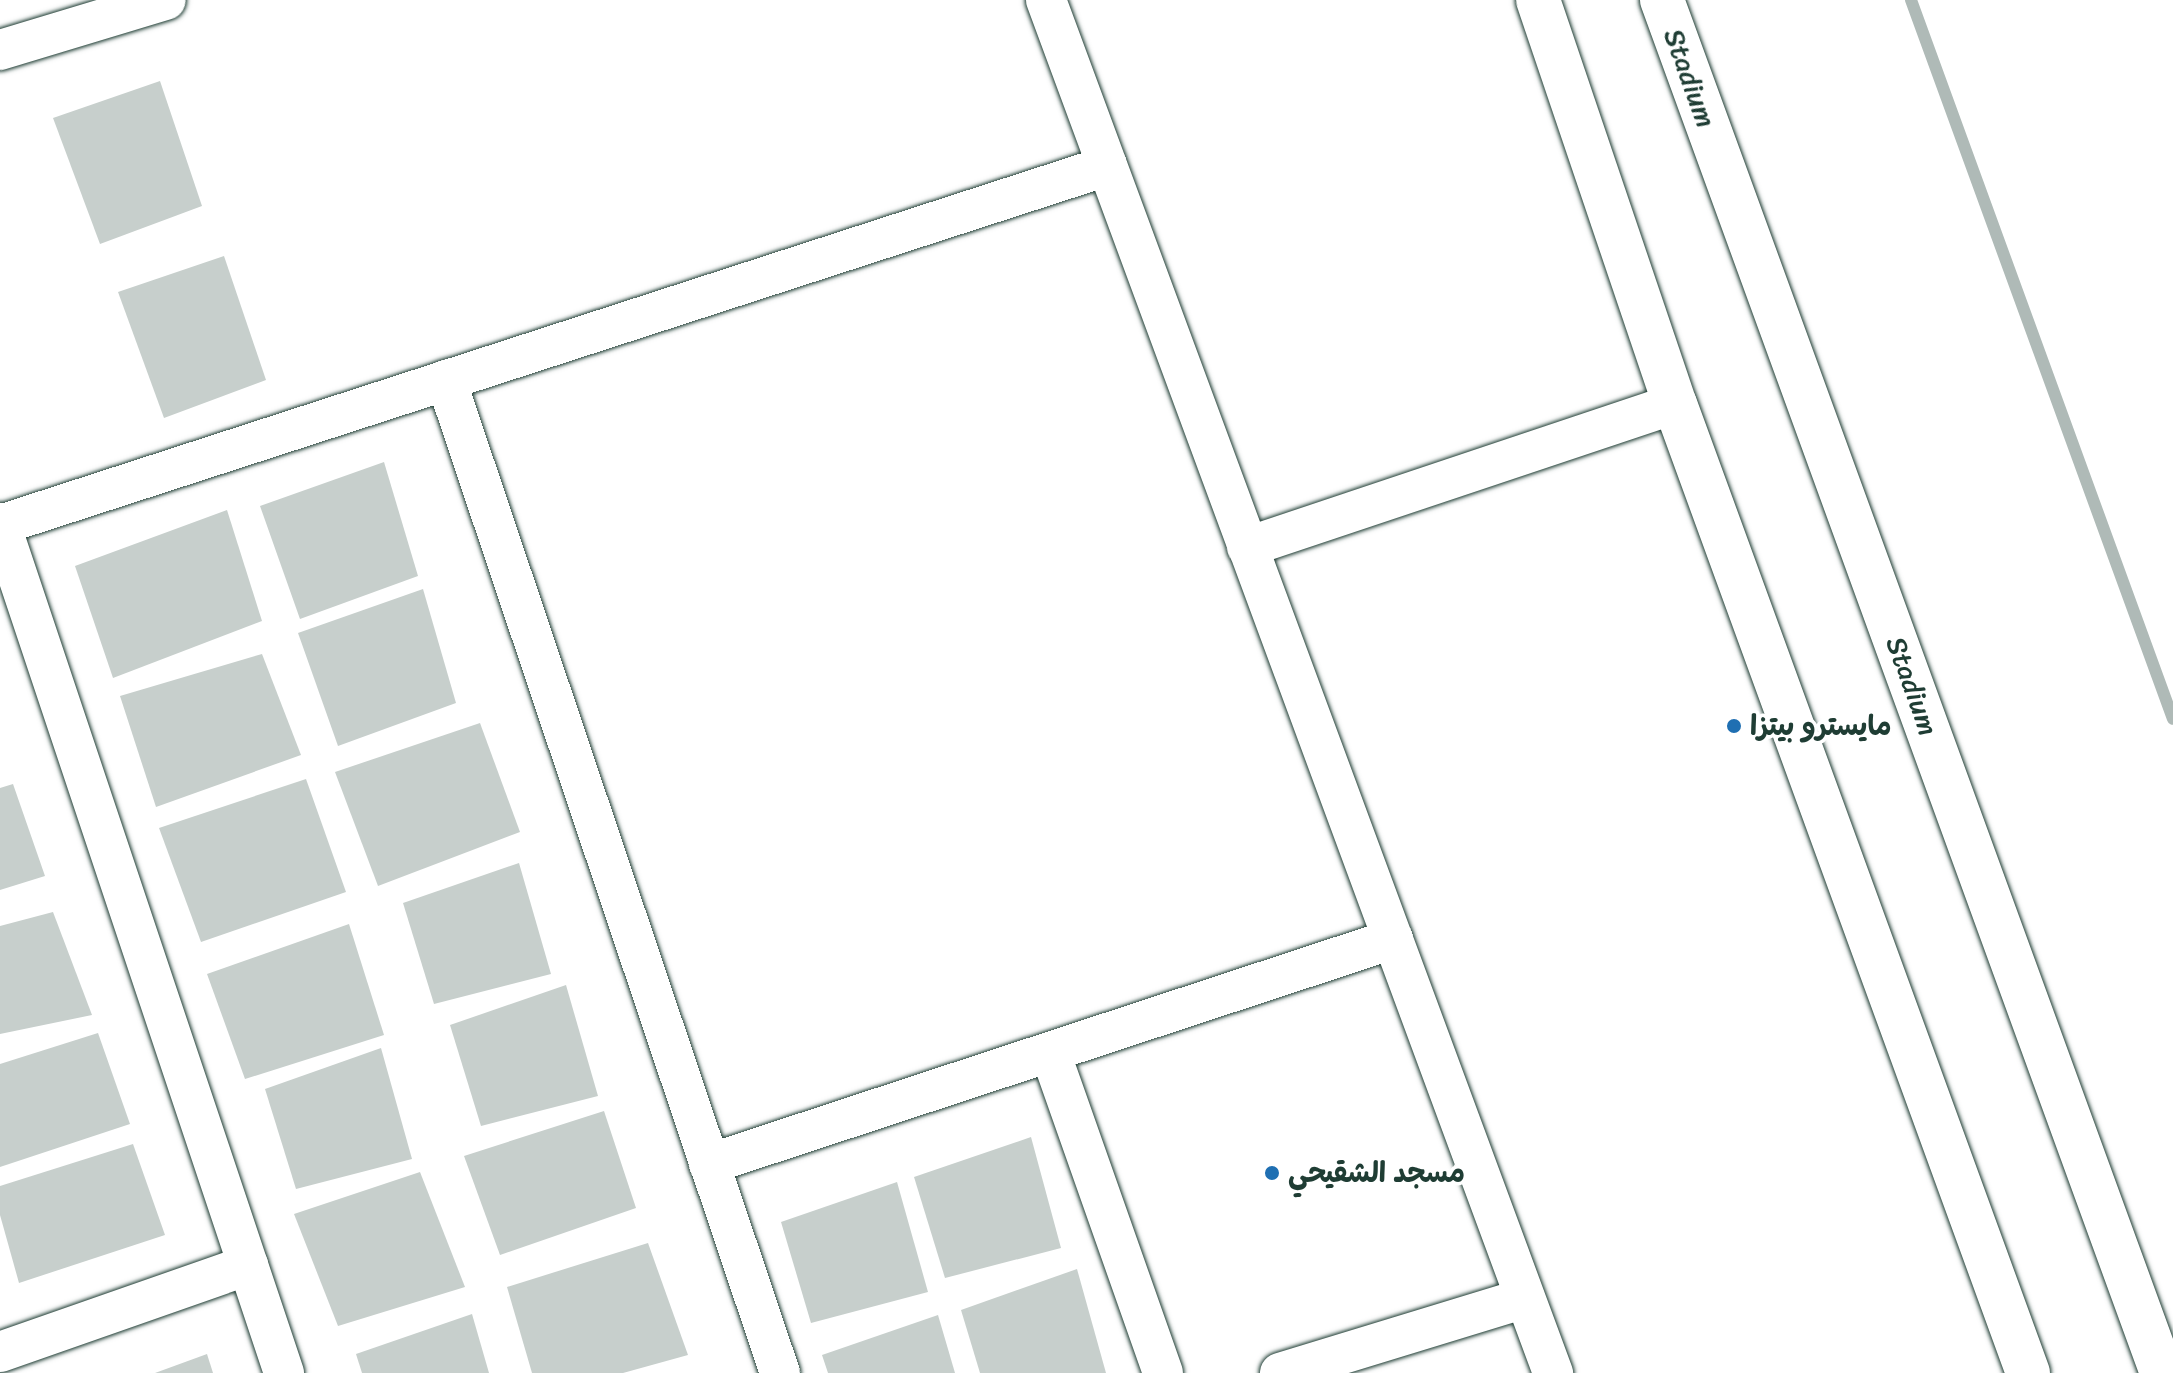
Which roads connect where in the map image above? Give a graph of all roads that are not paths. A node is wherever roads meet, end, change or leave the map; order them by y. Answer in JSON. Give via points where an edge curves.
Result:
{"nodes":[{"id":1,"x":166,"y":0,"type":"edge"},
{"id":2,"x":1046,"y":0,"type":"edge"},
{"id":3,"x":1538,"y":0,"type":"edge"},
{"id":4,"x":1662,"y":0,"type":"edge"},
{"id":5,"x":0,"y":50,"type":"edge"},
{"id":6,"x":1107,"y":166,"type":"junction"},
{"id":7,"x":446,"y":380,"type":"junction"},
{"id":8,"x":1675,"y":404,"type":"junction"},
{"id":9,"x":0,"y":524,"type":"edge"},
{"id":10,"x":1247,"y":547,"type":"junction"},
{"id":11,"x":1393,"y":939,"type":"junction"},
{"id":12,"x":1050,"y":1052,"type":"junction"},
{"id":13,"x":709,"y":1164,"type":"junction"},
{"id":14,"x":248,"y":1265,"type":"junction"},
{"id":15,"x":1525,"y":1298,"type":"junction"},
{"id":16,"x":0,"y":1352,"type":"edge"},
{"id":17,"x":284,"y":1373,"type":"edge"},
{"id":18,"x":780,"y":1373,"type":"edge"},
{"id":19,"x":1163,"y":1373,"type":"edge"},
{"id":20,"x":1280,"y":1373,"type":"edge"},
{"id":21,"x":1553,"y":1373,"type":"edge"},
{"id":22,"x":2028,"y":1373,"type":"edge"},
{"id":23,"x":2162,"y":1373,"type":"edge"}],
"edges":[{"from":1,"to":5,"type":"street"},
{"from":2,"to":6,"type":"street"},
{"from":3,"to":8,"type":"main road"},
{"from":4,"to":23,"type":"main road","name":"Stadium"},
{"from":6,"to":7,"type":"street"},
{"from":6,"to":10,"type":"street"},
{"from":7,"to":9,"type":"street"},
{"from":7,"to":13,"type":"street"},
{"from":8,"to":10,"type":"street"},
{"from":8,"to":22,"type":"main road"},
{"from":9,"to":14,"type":"street"},
{"from":10,"to":11,"type":"street"},
{"from":11,"to":12,"type":"street"},
{"from":11,"to":15,"type":"street"},
{"from":12,"to":13,"type":"street"},
{"from":12,"to":19,"type":"street"},
{"from":13,"to":18,"type":"street"},
{"from":14,"to":16,"type":"street"},
{"from":14,"to":17,"type":"street"},
{"from":15,"to":20,"type":"street"},
{"from":15,"to":21,"type":"street"}]}
